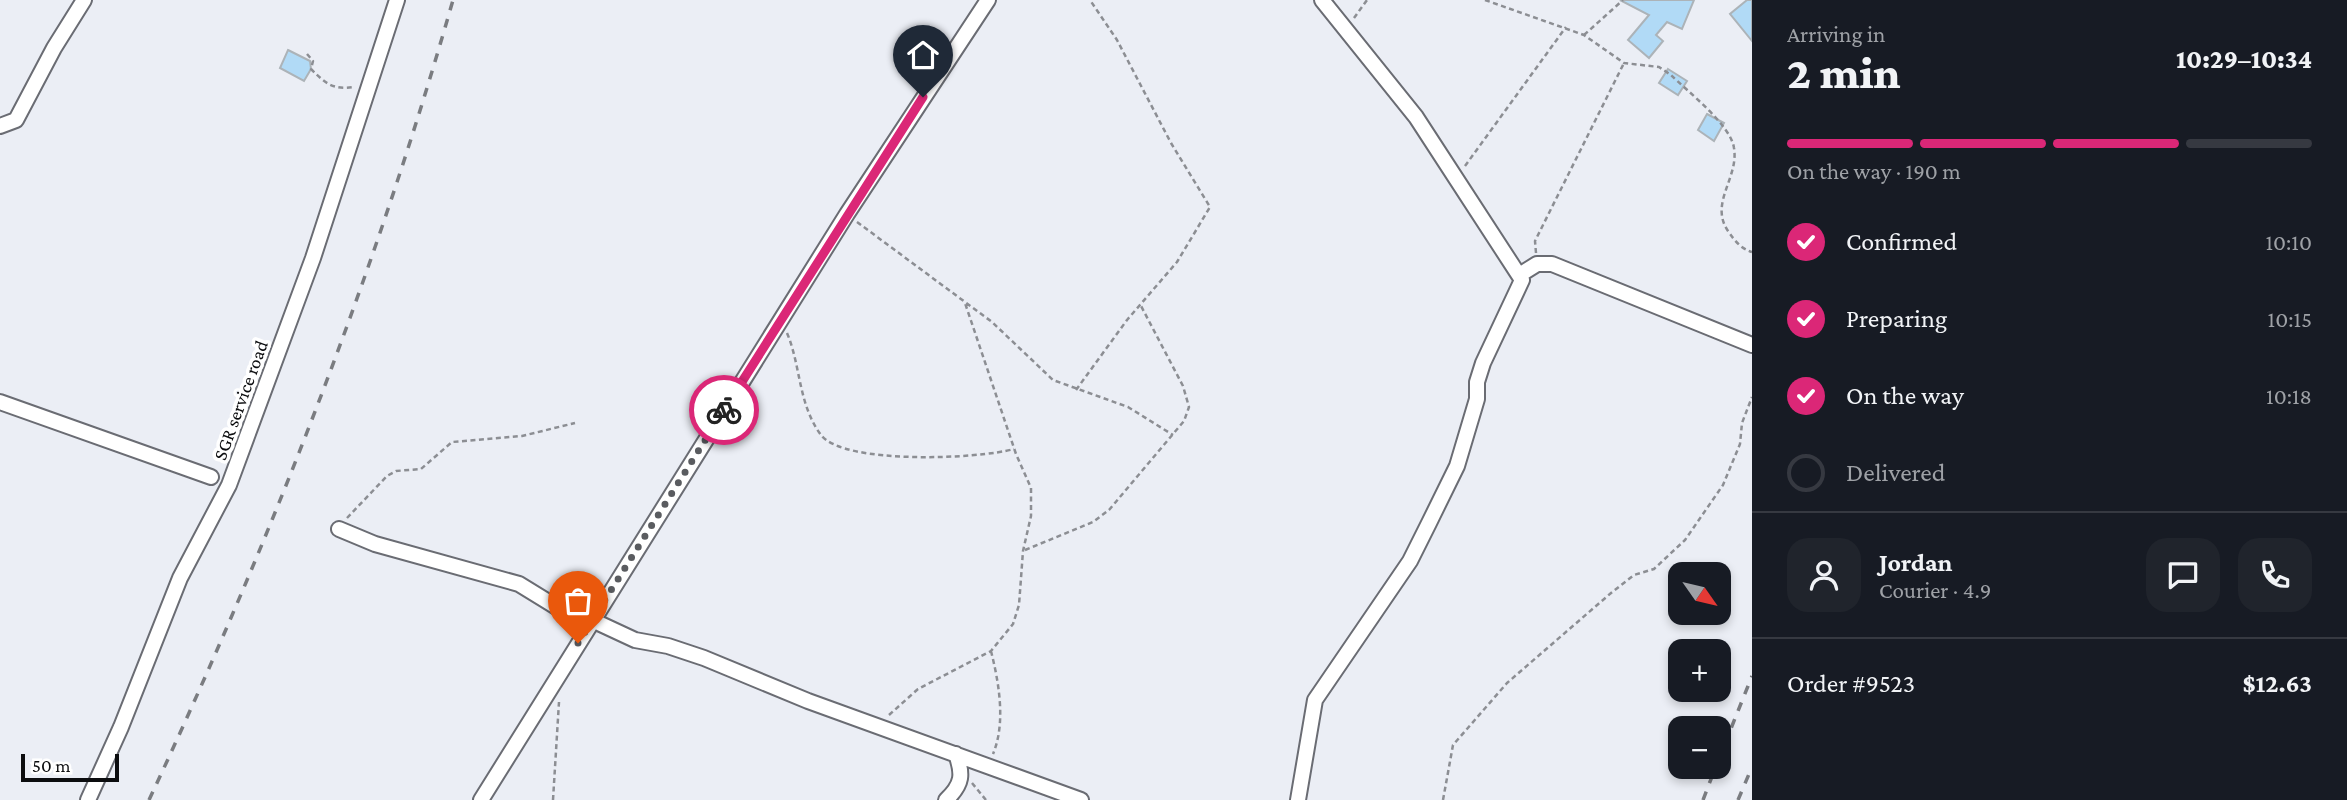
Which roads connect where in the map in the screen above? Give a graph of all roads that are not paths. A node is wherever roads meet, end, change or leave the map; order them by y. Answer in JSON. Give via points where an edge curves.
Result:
{"nodes":[{"id":1,"x":85,"y":0,"type":"edge"},
{"id":2,"x":397,"y":0,"type":"edge"},
{"id":3,"x":988,"y":0,"type":"edge"},
{"id":4,"x":1322,"y":0,"type":"edge"},
{"id":5,"x":0,"y":126,"type":"edge"},
{"id":6,"x":1521,"y":274,"type":"junction"},
{"id":7,"x":1752,"y":345,"type":"edge"},
{"id":8,"x":0,"y":402,"type":"edge"},
{"id":9,"x":211,"y":477,"type":"dead end"},
{"id":10,"x":339,"y":529,"type":"road end"},
{"id":11,"x":590,"y":623,"type":"junction"},
{"id":12,"x":956,"y":754,"type":"junction"},
{"id":13,"x":88,"y":800,"type":"edge"},
{"id":14,"x":481,"y":800,"type":"edge"},
{"id":15,"x":946,"y":800,"type":"edge"},
{"id":16,"x":1081,"y":800,"type":"edge"},
{"id":17,"x":1298,"y":800,"type":"edge"}],
"edges":[{"from":1,"to":5,"type":"street","via":[[16,120]]},
{"from":2,"to":13,"type":"street","name":"SGR service road","via":[[313,258],[229,485],[180,578]]},
{"from":3,"to":11,"type":"street"},
{"from":4,"to":6,"type":"street","via":[[1416,117]]},
{"from":6,"to":7,"type":"street","via":[[1536,264],[1552,264]]},
{"from":6,"to":17,"type":"street","via":[[1483,363],[1469,426],[1447,486],[1410,561],[1315,700]]},
{"from":8,"to":9,"type":"street"},
{"from":10,"to":11,"type":"street","via":[[375,544],[519,584]]},
{"from":11,"to":12,"type":"street","via":[[704,657],[808,701]]},
{"from":11,"to":14,"type":"street"},
{"from":12,"to":15,"type":"street","via":[[963,773]]},
{"from":12,"to":16,"type":"street"}]}
